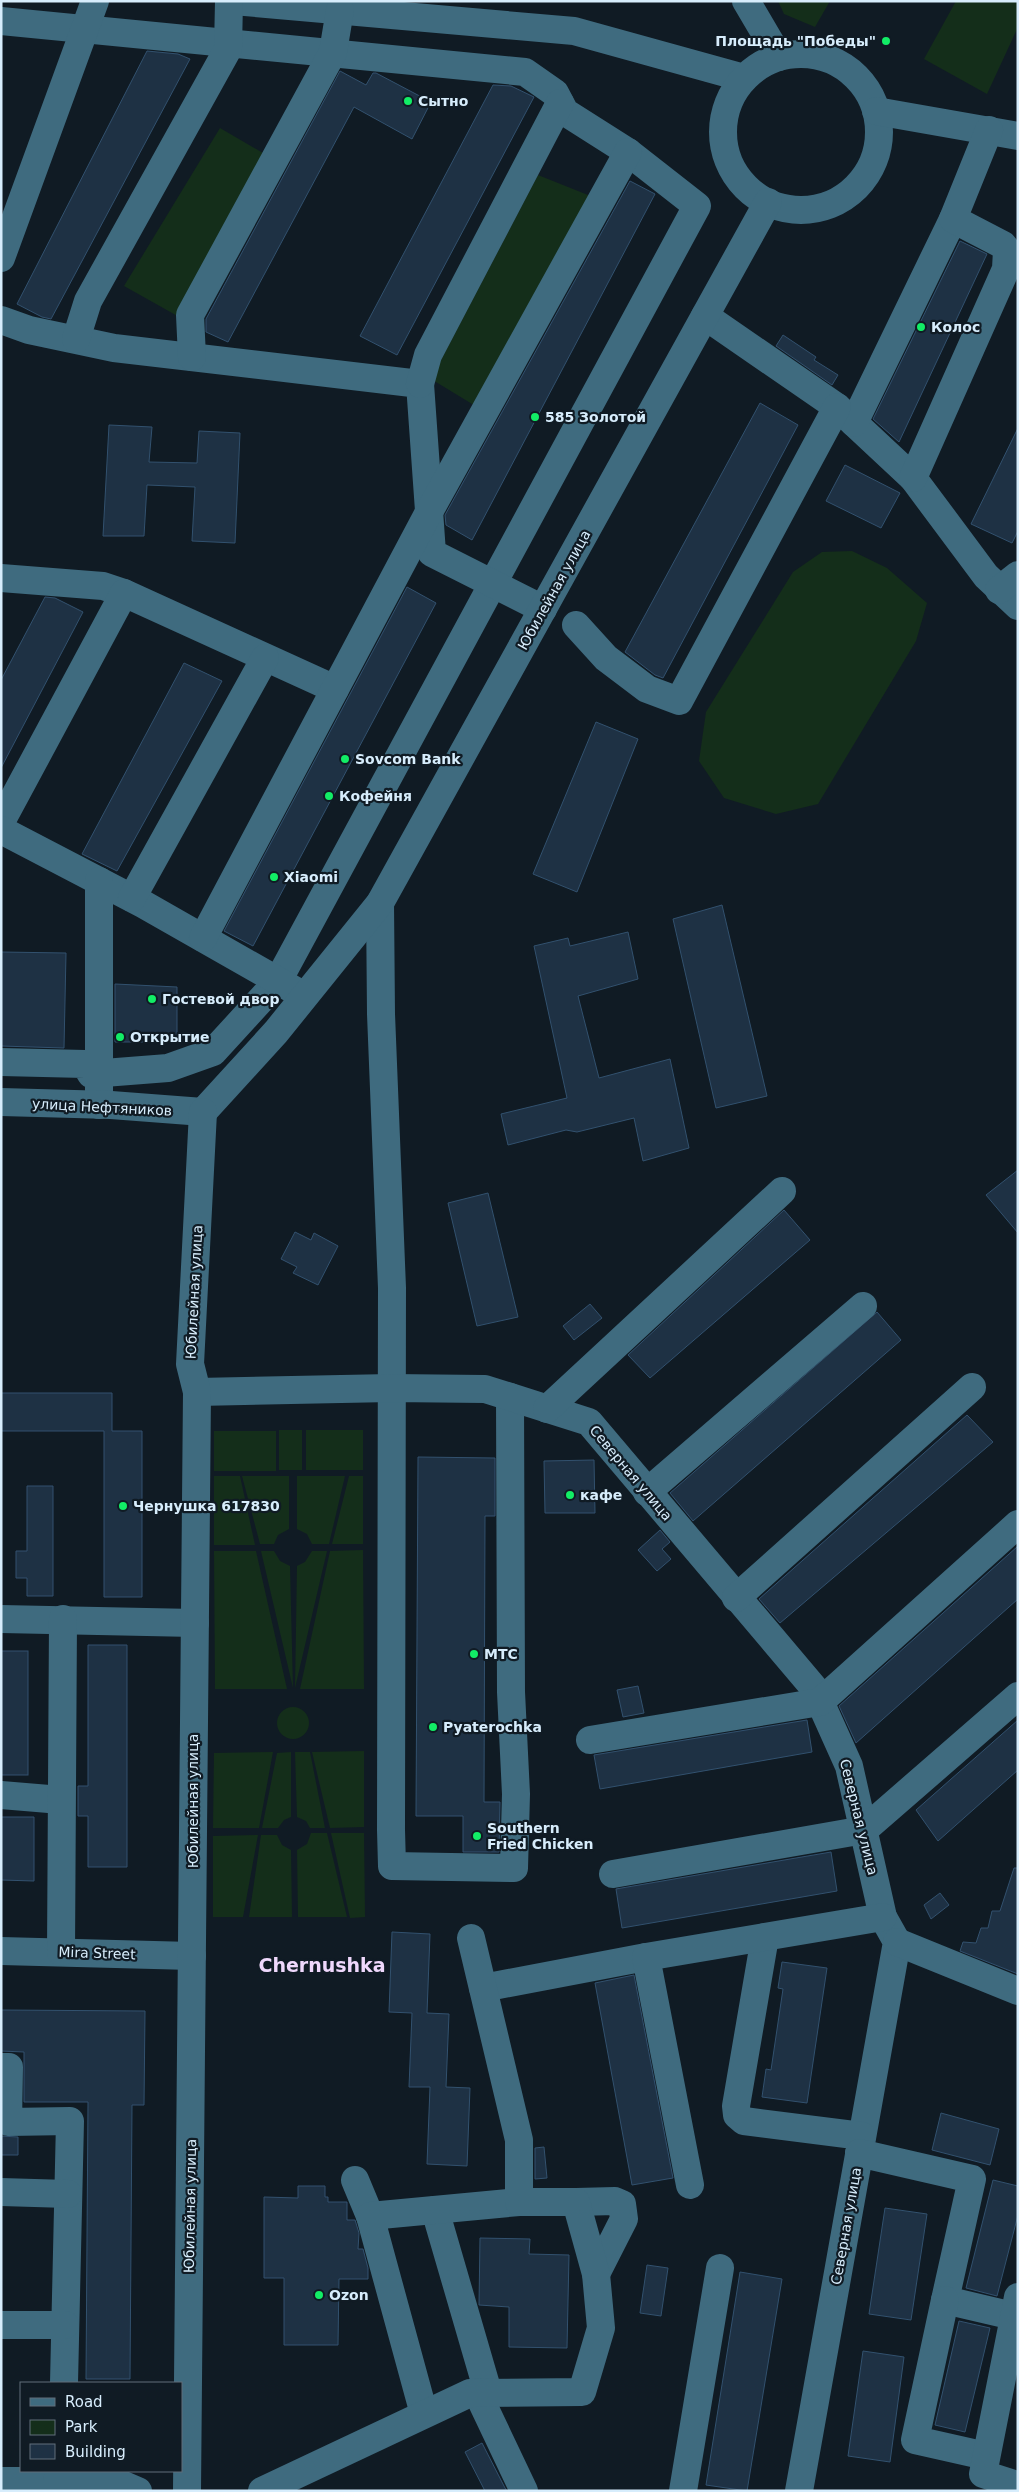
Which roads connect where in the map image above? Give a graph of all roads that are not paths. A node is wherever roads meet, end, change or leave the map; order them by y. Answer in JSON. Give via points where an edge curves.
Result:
{"nodes":[{"id":1,"x":95,"y":1,"type":"edge"},
{"id":2,"x":229,"y":1,"type":"edge"},
{"id":3,"x":233,"y":1,"type":"edge"},
{"id":4,"x":746,"y":1,"type":"edge"},
{"id":5,"x":340,"y":10,"type":"junction"},
{"id":6,"x":1,"y":21,"type":"edge"},
{"id":7,"x":84,"y":29,"type":"junction"},
{"id":8,"x":228,"y":42,"type":"junction"},
{"id":9,"x":333,"y":52,"type":"junction"},
{"id":10,"x":779,"y":57,"type":"junction"},
{"id":11,"x":744,"y":78,"type":"junction"},
{"id":12,"x":560,"y":103,"type":"junction"},
{"id":13,"x":876,"y":111,"type":"junction"},
{"id":14,"x":989,"y":130,"type":"junction"},
{"id":15,"x":1018,"y":136,"type":"edge"},
{"id":16,"x":628,"y":152,"type":"junction"},
{"id":17,"x":768,"y":202,"type":"junction"},
{"id":18,"x":953,"y":219,"type":"junction"},
{"id":19,"x":1,"y":258,"type":"edge"},
{"id":20,"x":705,"y":316,"type":"junction"},
{"id":21,"x":1,"y":320,"type":"edge"},
{"id":22,"x":76,"y":339,"type":"junction"},
{"id":23,"x":192,"y":356,"type":"junction"},
{"id":24,"x":420,"y":384,"type":"junction"},
{"id":25,"x":846,"y":415,"type":"junction"},
{"id":26,"x":913,"y":478,"type":"junction"},
{"id":27,"x":429,"y":512,"type":"junction"},
{"id":28,"x":1,"y":578,"type":"edge"},
{"id":29,"x":494,"y":584,"type":"junction"},
{"id":30,"x":1011,"y":590,"type":"edge"},
{"id":31,"x":124,"y":593,"type":"junction"},
{"id":32,"x":543,"y":609,"type":"junction"},
{"id":33,"x":576,"y":625,"type":"dead end"},
{"id":34,"x":265,"y":658,"type":"junction"},
{"id":35,"x":335,"y":689,"type":"junction"},
{"id":36,"x":1,"y":822,"type":"edge"},
{"id":37,"x":1,"y":830,"type":"edge"},
{"id":38,"x":99,"y":881,"type":"junction"},
{"id":39,"x":132,"y":898,"type":"junction"},
{"id":40,"x":380,"y":903,"type":"junction"},
{"id":41,"x":202,"y":938,"type":"junction"},
{"id":42,"x":278,"y":981,"type":"junction"},
{"id":43,"x":305,"y":996,"type":"junction"},
{"id":44,"x":1,"y":1062,"type":"edge"},
{"id":45,"x":99,"y":1073,"type":"junction"},
{"id":46,"x":1,"y":1102,"type":"edge"},
{"id":47,"x":99,"y":1104,"type":"junction"},
{"id":48,"x":204,"y":1112,"type":"junction"},
{"id":49,"x":782,"y":1191,"type":"dead end"},
{"id":50,"x":862,"y":1306,"type":"dead end"},
{"id":51,"x":972,"y":1387,"type":"dead end"},
{"id":52,"x":391,"y":1388,"type":"junction"},
{"id":53,"x":197,"y":1392,"type":"junction"},
{"id":54,"x":510,"y":1397,"type":"junction"},
{"id":55,"x":547,"y":1409,"type":"junction"},
{"id":56,"x":647,"y":1492,"type":"junction"},
{"id":57,"x":1018,"y":1524,"type":"edge"},
{"id":58,"x":736,"y":1598,"type":"junction"},
{"id":59,"x":1,"y":1619,"type":"edge"},
{"id":60,"x":62,"y":1619,"type":"junction"},
{"id":61,"x":194,"y":1623,"type":"junction"},
{"id":62,"x":1018,"y":1696,"type":"edge"},
{"id":63,"x":820,"y":1702,"type":"junction"},
{"id":64,"x":590,"y":1740,"type":"dead end"},
{"id":65,"x":1,"y":1795,"type":"edge"},
{"id":66,"x":61,"y":1800,"type":"junction"},
{"id":67,"x":864,"y":1830,"type":"junction"},
{"id":68,"x":613,"y":1874,"type":"dead end"},
{"id":69,"x":883,"y":1917,"type":"junction"},
{"id":70,"x":765,"y":1937,"type":"junction"},
{"id":71,"x":471,"y":1938,"type":"dead end"},
{"id":72,"x":897,"y":1942,"type":"junction"},
{"id":73,"x":1,"y":1950,"type":"edge"},
{"id":74,"x":60,"y":1952,"type":"junction"},
{"id":75,"x":192,"y":1956,"type":"junction"},
{"id":76,"x":646,"y":1957,"type":"junction"},
{"id":77,"x":483,"y":1988,"type":"junction"},
{"id":78,"x":1018,"y":1991,"type":"edge"},
{"id":79,"x":1,"y":2067,"type":"edge"},
{"id":80,"x":861,"y":2144,"type":"junction"},
{"id":81,"x":355,"y":2180,"type":"dead end"},
{"id":82,"x":690,"y":2185,"type":"dead end"},
{"id":83,"x":1,"y":2192,"type":"edge"},
{"id":84,"x":68,"y":2194,"type":"junction"},
{"id":85,"x":518,"y":2202,"type":"junction"},
{"id":86,"x":576,"y":2202,"type":"junction"},
{"id":87,"x":435,"y":2210,"type":"junction"},
{"id":88,"x":370,"y":2216,"type":"junction"},
{"id":89,"x":720,"y":2268,"type":"dead end"},
{"id":90,"x":596,"y":2274,"type":"junction"},
{"id":91,"x":945,"y":2300,"type":"junction"},
{"id":92,"x":1016,"y":2310,"type":"edge"},
{"id":93,"x":1,"y":2325,"type":"edge"},
{"id":94,"x":65,"y":2325,"type":"junction"},
{"id":95,"x":64,"y":2382,"type":"edge"},
{"id":96,"x":482,"y":2392,"type":"junction"},
{"id":97,"x":424,"y":2414,"type":"junction"},
{"id":98,"x":986,"y":2456,"type":"junction"},
{"id":99,"x":1,"y":2480,"type":"edge"},
{"id":100,"x":58,"y":2481,"type":"edge"},
{"id":101,"x":138,"y":2491,"type":"edge"},
{"id":102,"x":187,"y":2491,"type":"edge"},
{"id":103,"x":262,"y":2491,"type":"edge"},
{"id":104,"x":524,"y":2491,"type":"edge"},
{"id":105,"x":683,"y":2491,"type":"edge"},
{"id":106,"x":799,"y":2491,"type":"edge"},
{"id":107,"x":1014,"y":2491,"type":"edge"}],
"edges":[{"from":1,"to":7,"type":"street"},
{"from":2,"to":8,"type":"street"},
{"from":3,"to":5,"type":"street"},
{"from":4,"to":10,"type":"street"},
{"from":5,"to":9,"type":"street"},
{"from":5,"to":11,"type":"street","via":[[574,31]]},
{"from":6,"to":7,"type":"street"},
{"from":7,"to":8,"type":"street"},
{"from":7,"to":19,"type":"street"},
{"from":8,"to":9,"type":"street"},
{"from":8,"to":22,"type":"street","via":[[224,58],[88,301]]},
{"from":9,"to":12,"type":"street","via":[[525,72],[554,93]]},
{"from":9,"to":23,"type":"street","via":[[190,315]]},
{"from":10,"to":11,"type":"street","via":[[760,65]]},
{"from":10,"to":13,"type":"street","via":[[820,56],[839,64],[868,92]]},
{"from":11,"to":17,"type":"street","via":[[730,99],[723,122],[724,146],[732,170],[748,189]]},
{"from":12,"to":16,"type":"street","via":[[565,112]]},
{"from":12,"to":24,"type":"street","via":[[428,355]]},
{"from":13,"to":14,"type":"street"},
{"from":13,"to":17,"type":"street","via":[[879,133],[876,155],[866,175],[851,191],[833,203],[811,209],[789,209]]},
{"from":14,"to":15,"type":"street"},
{"from":14,"to":18,"type":"street"},
{"from":16,"to":27,"type":"street"},
{"from":16,"to":29,"type":"street","via":[[697,206]]},
{"from":17,"to":20,"type":"street","name":"Юбилейная улица"},
{"from":18,"to":25,"type":"street"},
{"from":18,"to":26,"type":"street","via":[[1003,245],[1007,250],[1006,269]]},
{"from":20,"to":25,"type":"street"},
{"from":20,"to":32,"type":"street","name":"Юбилейная улица"},
{"from":21,"to":22,"type":"street","via":[[29,330]]},
{"from":22,"to":23,"type":"street","via":[[114,348]]},
{"from":23,"to":24,"type":"street"},
{"from":24,"to":27,"type":"street"},
{"from":25,"to":26,"type":"street"},
{"from":25,"to":33,"type":"street","via":[[679,701],[647,689],[606,658]]},
{"from":26,"to":30,"type":"street","via":[[986,576]]},
{"from":27,"to":29,"type":"street","via":[[432,553]]},
{"from":27,"to":35,"type":"street"},
{"from":28,"to":31,"type":"street","via":[[102,586]]},
{"from":29,"to":32,"type":"street"},
{"from":29,"to":42,"type":"street"},
{"from":31,"to":34,"type":"street"},
{"from":31,"to":36,"type":"street"},
{"from":32,"to":40,"type":"street","name":"Юбилейная улица"},
{"from":34,"to":35,"type":"street"},
{"from":34,"to":39,"type":"street"},
{"from":35,"to":41,"type":"street"},
{"from":37,"to":38,"type":"street"},
{"from":38,"to":39,"type":"street"},
{"from":38,"to":45,"type":"street"},
{"from":39,"to":41,"type":"street"},
{"from":40,"to":43,"type":"street","name":"Юбилейная улица"},
{"from":40,"to":52,"type":"street","via":[[392,1288]]},
{"from":41,"to":42,"type":"street"},
{"from":42,"to":43,"type":"street"},
{"from":42,"to":45,"type":"street","via":[[213,1052],[168,1068]]},
{"from":43,"to":48,"type":"street","name":"Юбилейная улица"},
{"from":44,"to":45,"type":"street","via":[[85,1064],[91,1074]]},
{"from":45,"to":47,"type":"street"},
{"from":46,"to":47,"type":"street","name":"улица Нефтяников"},
{"from":47,"to":48,"type":"street","name":"улица Нефтяников"},
{"from":48,"to":53,"type":"street","name":"Юбилейная улица","via":[[190,1364]]},
{"from":49,"to":55,"type":"street"},
{"from":50,"to":56,"type":"street"},
{"from":51,"to":58,"type":"street"},
{"from":52,"to":53,"type":"street","name":"Северная улица"},
{"from":52,"to":54,"type":"street","name":"Северная улица","via":[[485,1388]]},
{"from":52,"to":54,"type":"street","via":[[392,1866],[514,1868],[516,1794],[511,1692]]},
{"from":53,"to":61,"type":"street","name":"Юбилейная улица"},
{"from":54,"to":55,"type":"street","name":"Северная улица"},
{"from":55,"to":56,"type":"street","name":"Северная улица","via":[[589,1422]]},
{"from":56,"to":58,"type":"street","name":"Северная улица"},
{"from":57,"to":63,"type":"street"},
{"from":58,"to":63,"type":"street","name":"Северная улица","via":[[814,1688]]},
{"from":59,"to":60,"type":"street"},
{"from":60,"to":61,"type":"street"},
{"from":60,"to":66,"type":"street"},
{"from":61,"to":75,"type":"street","name":"Юбилейная улица"},
{"from":62,"to":67,"type":"street"},
{"from":63,"to":64,"type":"street"},
{"from":63,"to":67,"type":"street","name":"Северная улица","via":[[849,1766]]},
{"from":65,"to":66,"type":"street"},
{"from":66,"to":74,"type":"street"},
{"from":67,"to":68,"type":"street"},
{"from":67,"to":69,"type":"street","name":"Северная улица"},
{"from":69,"to":70,"type":"street"},
{"from":69,"to":72,"type":"street","name":"Северная улица"},
{"from":70,"to":76,"type":"street"},
{"from":70,"to":80,"type":"street","via":[[737,2115],[744,2121]]},
{"from":71,"to":77,"type":"street"},
{"from":72,"to":78,"type":"street"},
{"from":72,"to":80,"type":"street","name":"Северная улица"},
{"from":73,"to":74,"type":"street","name":"Mira Street"},
{"from":74,"to":75,"type":"street","name":"Mira Street"},
{"from":75,"to":102,"type":"street","name":"Юбилейная улица"},
{"from":76,"to":77,"type":"street"},
{"from":76,"to":82,"type":"street"},
{"from":77,"to":85,"type":"street","via":[[518,2140]]},
{"from":79,"to":84,"type":"street","via":[[9,2067],[8,2122],[70,2121]]},
{"from":80,"to":91,"type":"street","via":[[972,2179]]},
{"from":80,"to":106,"type":"street","name":"Северная улица"},
{"from":81,"to":88,"type":"street"},
{"from":83,"to":84,"type":"street"},
{"from":84,"to":94,"type":"street"},
{"from":85,"to":86,"type":"street"},
{"from":85,"to":87,"type":"street"},
{"from":86,"to":90,"type":"street"},
{"from":86,"to":90,"type":"street","via":[[615,2201],[622,2204],[624,2219]]},
{"from":87,"to":88,"type":"street"},
{"from":87,"to":96,"type":"street"},
{"from":88,"to":97,"type":"street"},
{"from":89,"to":105,"type":"street"},
{"from":90,"to":96,"type":"street","via":[[601,2328],[582,2392]]},
{"from":91,"to":92,"type":"street"},
{"from":91,"to":98,"type":"street","via":[[914,2440]]},
{"from":92,"to":98,"type":"street"},
{"from":93,"to":94,"type":"street"},
{"from":94,"to":95,"type":"street"},
{"from":96,"to":97,"type":"street","via":[[470,2393]]},
{"from":96,"to":104,"type":"street"},
{"from":97,"to":103,"type":"street"},
{"from":98,"to":107,"type":"street","via":[[983,2474],[1012,2483]]},
{"from":99,"to":100,"type":"street"},
{"from":100,"to":101,"type":"street","via":[[117,2482]]}]}
